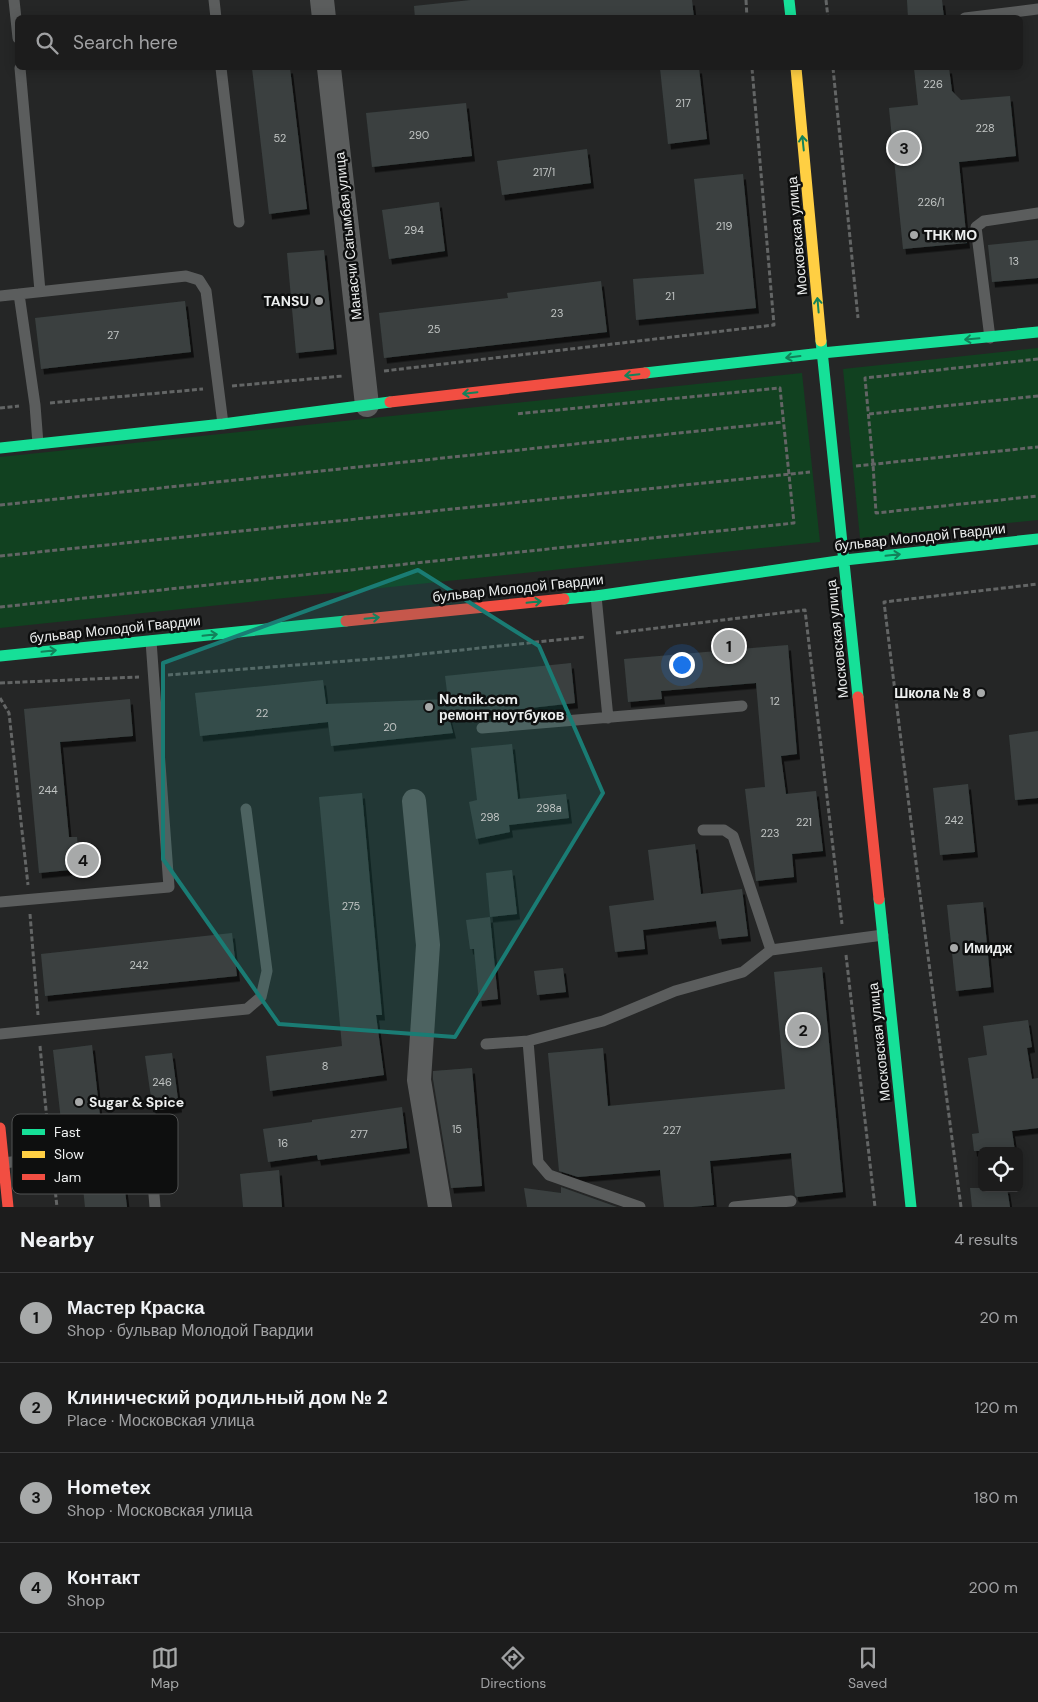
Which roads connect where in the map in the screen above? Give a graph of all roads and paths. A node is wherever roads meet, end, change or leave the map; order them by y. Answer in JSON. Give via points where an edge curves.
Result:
{"nodes":[{"id":1,"x":14,"y":0,"type":"edge"},
{"id":2,"x":214,"y":0,"type":"edge"},
{"id":3,"x":322,"y":0,"type":"edge"},
{"id":4,"x":746,"y":0,"type":"edge"},
{"id":5,"x":789,"y":0,"type":"edge"},
{"id":6,"x":826,"y":0,"type":"edge"},
{"id":7,"x":1038,"y":9,"type":"edge"},
{"id":8,"x":16,"y":15,"type":"edge"},
{"id":9,"x":216,"y":15,"type":"edge"},
{"id":10,"x":324,"y":15,"type":"edge"},
{"id":11,"x":748,"y":15,"type":"edge"},
{"id":12,"x":790,"y":15,"type":"edge"},
{"id":13,"x":828,"y":15,"type":"edge"},
{"id":14,"x":989,"y":15,"type":"edge"},
{"id":15,"x":20,"y":70,"type":"edge"},
{"id":16,"x":221,"y":70,"type":"edge"},
{"id":17,"x":329,"y":70,"type":"edge"},
{"id":18,"x":752,"y":70,"type":"edge"},
{"id":19,"x":796,"y":70,"type":"edge"},
{"id":20,"x":833,"y":70,"type":"edge"},
{"id":21,"x":1038,"y":213,"type":"edge"},
{"id":22,"x":239,"y":222,"type":"dead end"},
{"id":23,"x":40,"y":292,"type":"junction"},
{"id":24,"x":19,"y":294,"type":"junction"},
{"id":25,"x":0,"y":296,"type":"edge"},
{"id":26,"x":858,"y":318,"type":"dead end"},
{"id":27,"x":774,"y":325,"type":"dead end"},
{"id":28,"x":1038,"y":332,"type":"edge"},
{"id":29,"x":990,"y":338,"type":"junction"},
{"id":30,"x":822,"y":353,"type":"junction"},
{"id":31,"x":1038,"y":359,"type":"edge"},
{"id":32,"x":780,"y":388,"type":"dead end"},
{"id":33,"x":1038,"y":396,"type":"edge"},
{"id":34,"x":367,"y":405,"type":"junction"},
{"id":35,"x":869,"y":414,"type":"junction"},
{"id":36,"x":783,"y":422,"type":"junction"},
{"id":37,"x":223,"y":424,"type":"junction"},
{"id":38,"x":38,"y":444,"type":"junction"},
{"id":39,"x":1038,"y":446,"type":"edge"},
{"id":40,"x":0,"y":448,"type":"edge"},
{"id":41,"x":873,"y":464,"type":"junction"},
{"id":42,"x":834,"y":468,"type":"junction"},
{"id":43,"x":789,"y":475,"type":"junction"},
{"id":44,"x":1038,"y":496,"type":"edge"},
{"id":45,"x":0,"y":505,"type":"edge"},
{"id":46,"x":1038,"y":539,"type":"edge"},
{"id":47,"x":0,"y":556,"type":"edge"},
{"id":48,"x":845,"y":560,"type":"junction"},
{"id":49,"x":1038,"y":584,"type":"edge"},
{"id":50,"x":596,"y":596,"type":"junction"},
{"id":51,"x":0,"y":607,"type":"edge"},
{"id":52,"x":600,"y":635,"type":"junction"},
{"id":53,"x":151,"y":641,"type":"junction"},
{"id":54,"x":0,"y":656,"type":"edge"},
{"id":55,"x":153,"y":676,"type":"junction"},
{"id":56,"x":0,"y":683,"type":"edge"},
{"id":57,"x":0,"y":698,"type":"edge"},
{"id":58,"x":742,"y":706,"type":"dead end"},
{"id":59,"x":608,"y":718,"type":"junction"},
{"id":60,"x":482,"y":728,"type":"dead end"},
{"id":61,"x":414,"y":801,"type":"dead end"},
{"id":62,"x":246,"y":809,"type":"dead end"},
{"id":63,"x":703,"y":830,"type":"dead end"},
{"id":64,"x":29,"y":899,"type":"junction"},
{"id":65,"x":0,"y":902,"type":"edge"},
{"id":66,"x":883,"y":936,"type":"junction"},
{"id":67,"x":844,"y":940,"type":"junction"},
{"id":68,"x":771,"y":950,"type":"junction"},
{"id":69,"x":39,"y":1030,"type":"junction"},
{"id":70,"x":0,"y":1034,"type":"edge"},
{"id":71,"x":528,"y":1040,"type":"junction"},
{"id":72,"x":486,"y":1044,"type":"dead end"},
{"id":73,"x":47,"y":1114,"type":"edge"},
{"id":74,"x":0,"y":1128,"type":"edge"},
{"id":75,"x":12,"y":1163,"type":"edge"},
{"id":76,"x":4,"y":1164,"type":"junction"},
{"id":77,"x":55,"y":1194,"type":"edge"},
{"id":78,"x":154,"y":1194,"type":"edge"},
{"id":79,"x":791,"y":1200,"type":"dead end"},
{"id":80,"x":8,"y":1207,"type":"edge"},
{"id":81,"x":57,"y":1207,"type":"edge"},
{"id":82,"x":155,"y":1207,"type":"edge"},
{"id":83,"x":440,"y":1207,"type":"edge"},
{"id":84,"x":640,"y":1207,"type":"edge"},
{"id":85,"x":735,"y":1207,"type":"edge"},
{"id":86,"x":874,"y":1207,"type":"edge"},
{"id":87,"x":911,"y":1207,"type":"edge"},
{"id":88,"x":961,"y":1207,"type":"edge"}],
"edges":[{"from":1,"to":8,"type":"lane"},
{"from":2,"to":9,"type":"lane"},
{"from":3,"to":10,"type":"street"},
{"from":4,"to":11,"type":"path"},
{"from":5,"to":12,"type":"main road"},
{"from":6,"to":13,"type":"path"},
{"from":7,"to":14,"type":"lane"},
{"from":15,"to":23,"type":"lane"},
{"from":16,"to":22,"type":"lane"},
{"from":17,"to":34,"type":"street","name":"Манасчи Сагымбая улица"},
{"from":18,"to":27,"type":"path"},
{"from":30,"to":19,"type":"main road","name":"Московская улица","one_way":true},
{"from":20,"to":26,"type":"path"},
{"from":21,"to":29,"type":"lane","via":[[984,221],[976,227]]},
{"from":23,"to":24,"type":"lane"},
{"from":23,"to":37,"type":"lane","via":[[186,276],[199,280],[206,291]]},
{"from":24,"to":25,"type":"lane"},
{"from":24,"to":38,"type":"lane"},
{"from":28,"to":29,"type":"main road"},
{"from":29,"to":30,"type":"main road","one_way":true},
{"from":30,"to":34,"type":"main road","one_way":true},
{"from":30,"to":42,"type":"main road","name":"Московская улица"},
{"from":31,"to":35,"type":"path","via":[[864,378]]},
{"from":32,"to":36,"type":"path"},
{"from":33,"to":35,"type":"path"},
{"from":34,"to":37,"type":"main road"},
{"from":35,"to":41,"type":"path"},
{"from":36,"to":43,"type":"path"},
{"from":36,"to":45,"type":"path"},
{"from":37,"to":38,"type":"main road"},
{"from":38,"to":40,"type":"main road"},
{"from":39,"to":41,"type":"path"},
{"from":41,"to":42,"type":"path"},
{"from":41,"to":44,"type":"path","via":[[876,513]]},
{"from":42,"to":43,"type":"path"},
{"from":42,"to":48,"type":"main road","name":"Московская улица"},
{"from":43,"to":47,"type":"path"},
{"from":43,"to":51,"type":"path","via":[[794,523]]},
{"from":48,"to":46,"type":"main road","name":"бульвар Молодой Гвардии","one_way":true},
{"from":48,"to":50,"type":"main road","name":"бульвар Молодой Гвардии"},
{"from":48,"to":66,"type":"main road","name":"Московская улица"},
{"from":49,"to":88,"type":"path","via":[[884,602]]},
{"from":50,"to":52,"type":"lane"},
{"from":53,"to":50,"type":"main road","name":"бульвар Молодой Гвардии","one_way":true},
{"from":52,"to":55,"type":"path","via":[[384,658]]},
{"from":52,"to":59,"type":"lane"},
{"from":52,"to":67,"type":"path","via":[[805,610]]},
{"from":54,"to":53,"type":"main road","name":"бульвар Молодой Гвардии","one_way":true},
{"from":53,"to":55,"type":"lane"},
{"from":55,"to":56,"type":"path"},
{"from":55,"to":64,"type":"lane","via":[[169,887]]},
{"from":57,"to":64,"type":"path","via":[[9,713]]},
{"from":58,"to":59,"type":"lane"},
{"from":59,"to":60,"type":"lane"},
{"from":61,"to":83,"type":"street","via":[[428,945],[419,1080]]},
{"from":62,"to":69,"type":"lane","via":[[267,971],[261,997],[247,1009]]},
{"from":63,"to":68,"type":"lane","via":[[724,830],[734,836]]},
{"from":64,"to":65,"type":"lane"},
{"from":64,"to":69,"type":"path"},
{"from":66,"to":67,"type":"lane"},
{"from":66,"to":87,"type":"main road","name":"Московская улица"},
{"from":67,"to":68,"type":"lane"},
{"from":67,"to":86,"type":"path"},
{"from":68,"to":71,"type":"lane","via":[[743,972],[674,991],[603,1021]]},
{"from":69,"to":70,"type":"lane"},
{"from":69,"to":73,"type":"path"},
{"from":71,"to":72,"type":"lane"},
{"from":71,"to":84,"type":"lane","via":[[538,1162],[549,1176]]},
{"from":74,"to":76,"type":"main road"},
{"from":75,"to":76,"type":"lane"},
{"from":76,"to":80,"type":"main road"},
{"from":77,"to":81,"type":"path"},
{"from":78,"to":82,"type":"lane"},
{"from":79,"to":85,"type":"lane"}]}
